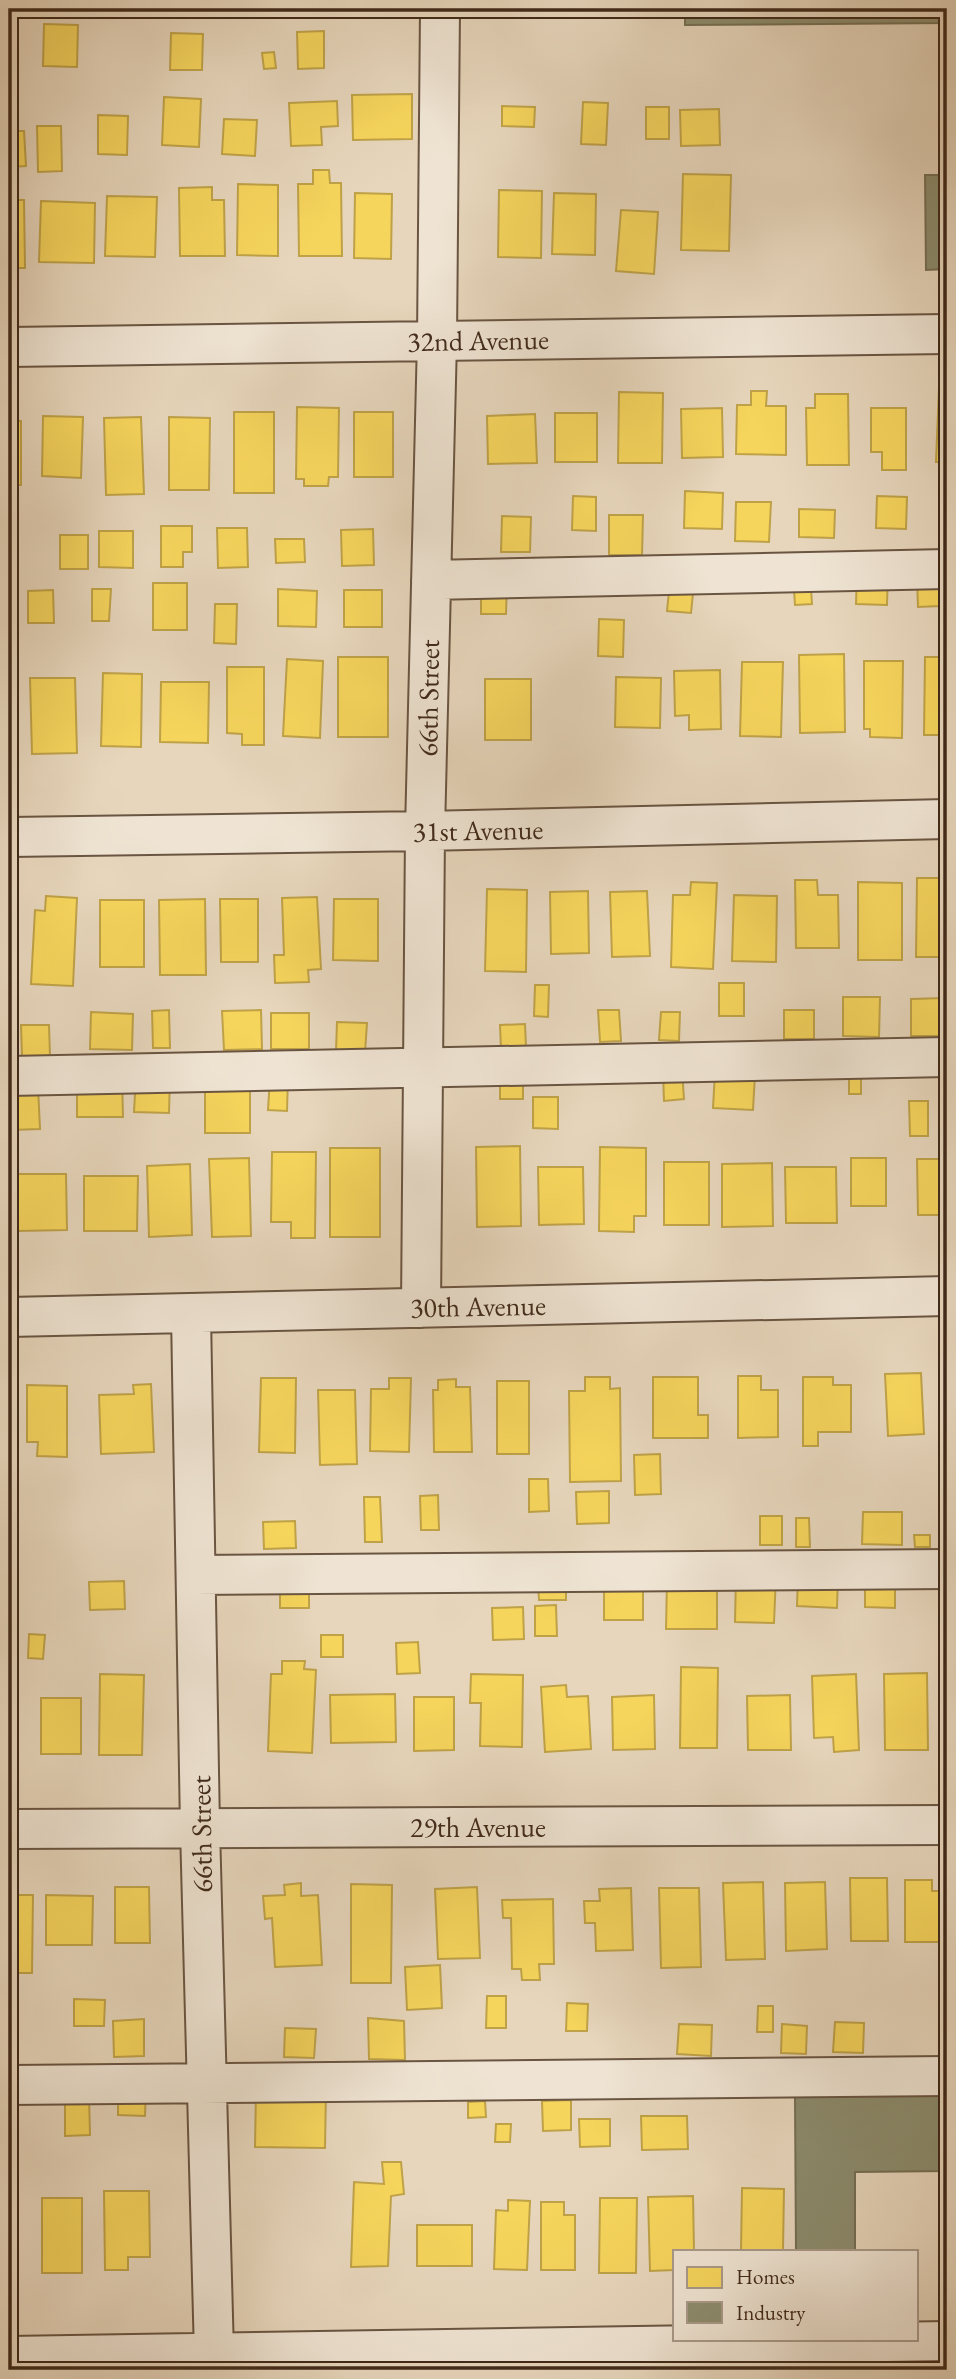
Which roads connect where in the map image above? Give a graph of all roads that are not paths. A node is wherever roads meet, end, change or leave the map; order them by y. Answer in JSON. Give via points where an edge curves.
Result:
{"nodes":[{"id":1,"x":440,"y":9,"type":"edge"},
{"id":2,"x":947,"y":334,"type":"edge"},
{"id":3,"x":437,"y":340,"type":"junction"},
{"id":4,"x":9,"y":347,"type":"edge"},
{"id":5,"x":947,"y":569,"type":"edge"},
{"id":6,"x":431,"y":580,"type":"junction"},
{"id":7,"x":947,"y":819,"type":"edge"},
{"id":8,"x":425,"y":831,"type":"junction"},
{"id":9,"x":9,"y":837,"type":"edge"},
{"id":10,"x":947,"y":1057,"type":"edge"},
{"id":11,"x":423,"y":1068,"type":"junction"},
{"id":12,"x":9,"y":1076,"type":"edge"},
{"id":13,"x":947,"y":1296,"type":"edge"},
{"id":14,"x":421,"y":1308,"type":"junction"},
{"id":15,"x":191,"y":1314,"type":"junction"},
{"id":16,"x":9,"y":1317,"type":"edge"},
{"id":17,"x":947,"y":1569,"type":"edge"},
{"id":18,"x":196,"y":1575,"type":"junction"},
{"id":19,"x":947,"y":1825,"type":"edge"},
{"id":20,"x":200,"y":1828,"type":"junction"},
{"id":21,"x":9,"y":1829,"type":"edge"},
{"id":22,"x":947,"y":2076,"type":"edge"},
{"id":23,"x":207,"y":2083,"type":"junction"},
{"id":24,"x":9,"y":2085,"type":"edge"},
{"id":25,"x":947,"y":2341,"type":"edge"},
{"id":26,"x":214,"y":2354,"type":"junction"},
{"id":27,"x":9,"y":2356,"type":"edge"},
{"id":28,"x":752,"y":2357,"type":"edge"}],
"edges":[{"from":1,"to":3,"type":"street","name":"66th Street"},
{"from":2,"to":3,"type":"street","name":"32nd Avenue"},
{"from":3,"to":4,"type":"street","name":"32nd Avenue"},
{"from":3,"to":6,"type":"street","name":"66th Street"},
{"from":5,"to":6,"type":"street"},
{"from":6,"to":8,"type":"street","name":"66th Street"},
{"from":7,"to":8,"type":"street","name":"31st Avenue"},
{"from":8,"to":9,"type":"street","name":"31st Avenue"},
{"from":8,"to":11,"type":"street","name":"66th Street"},
{"from":10,"to":11,"type":"street"},
{"from":11,"to":12,"type":"street"},
{"from":11,"to":14,"type":"street","name":"66th Street"},
{"from":13,"to":14,"type":"street","name":"30th Avenue"},
{"from":14,"to":15,"type":"street","name":"30th Avenue"},
{"from":15,"to":16,"type":"street","name":"30th Avenue"},
{"from":15,"to":18,"type":"street","name":"66th Street"},
{"from":17,"to":18,"type":"street"},
{"from":18,"to":20,"type":"street","name":"66th Street"},
{"from":19,"to":20,"type":"street","name":"29th Avenue"},
{"from":20,"to":21,"type":"street","name":"29th Avenue"},
{"from":20,"to":23,"type":"street","name":"66th Street"},
{"from":22,"to":23,"type":"street"},
{"from":23,"to":24,"type":"street"},
{"from":23,"to":26,"type":"street","name":"66th Street"},
{"from":25,"to":28,"type":"street"},
{"from":26,"to":27,"type":"street"},
{"from":26,"to":28,"type":"street"}]}
